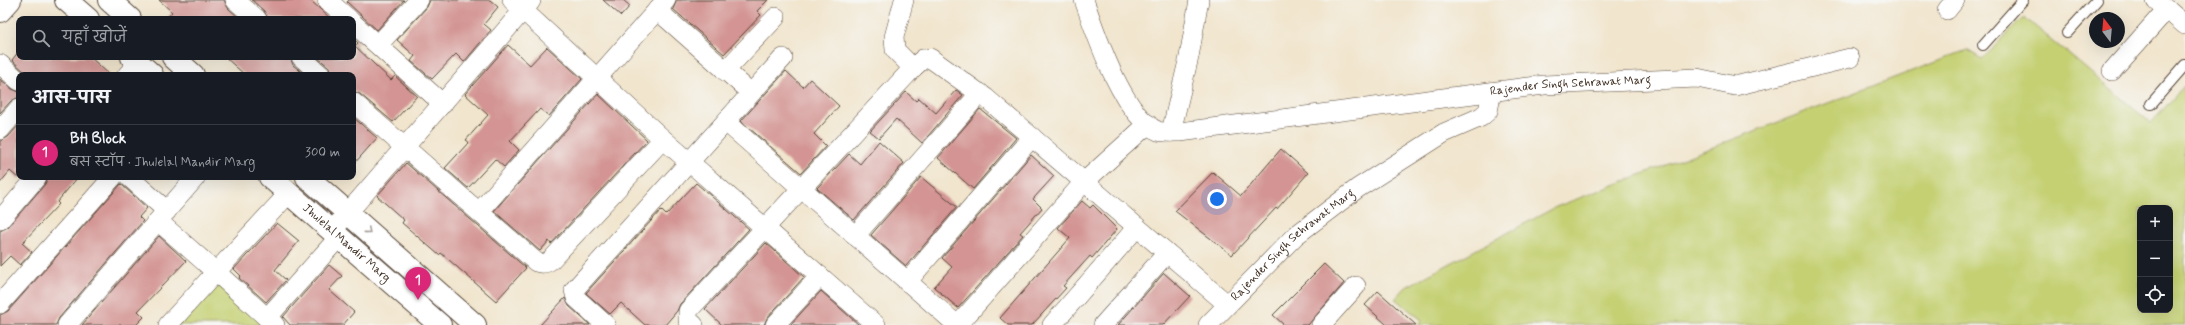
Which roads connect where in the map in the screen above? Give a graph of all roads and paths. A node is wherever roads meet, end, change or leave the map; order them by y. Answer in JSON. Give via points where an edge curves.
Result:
{"nodes":[{"id":1,"x":10,"y":0,"type":"edge"},
{"id":2,"x":66,"y":0,"type":"edge"},
{"id":3,"x":109,"y":0,"type":"edge"},
{"id":4,"x":235,"y":0,"type":"edge"},
{"id":5,"x":328,"y":0,"type":"edge"},
{"id":6,"x":419,"y":0,"type":"edge"},
{"id":7,"x":904,"y":0,"type":"edge"},
{"id":8,"x":1084,"y":0,"type":"edge"},
{"id":9,"x":1198,"y":0,"type":"edge"},
{"id":10,"x":2023,"y":0,"type":"edge"},
{"id":11,"x":2097,"y":0,"type":"edge"},
{"id":12,"x":522,"y":3,"type":"edge"},
{"id":13,"x":661,"y":5,"type":"edge"},
{"id":14,"x":2161,"y":5,"type":"edge"},
{"id":15,"x":0,"y":11,"type":"edge"},
{"id":16,"x":85,"y":16,"type":"edge"},
{"id":17,"x":127,"y":16,"type":"edge"},
{"id":18,"x":254,"y":16,"type":"edge"},
{"id":19,"x":346,"y":16,"type":"edge"},
{"id":20,"x":776,"y":16,"type":"dead end"},
{"id":21,"x":2185,"y":25,"type":"edge"},
{"id":22,"x":356,"y":26,"type":"edge"},
{"id":23,"x":2067,"y":33,"type":"dead end"},
{"id":24,"x":1983,"y":45,"type":"dead end"},
{"id":25,"x":378,"y":46,"type":"junction"},
{"id":26,"x":783,"y":58,"type":"dead end"},
{"id":27,"x":1850,"y":58,"type":"dead end"},
{"id":28,"x":176,"y":60,"type":"edge"},
{"id":29,"x":304,"y":60,"type":"edge"},
{"id":30,"x":0,"y":64,"type":"edge"},
{"id":31,"x":2185,"y":65,"type":"edge"},
{"id":32,"x":913,"y":68,"type":"junction"},
{"id":33,"x":726,"y":71,"type":"junction"},
{"id":34,"x":2112,"y":71,"type":"dead end"},
{"id":35,"x":190,"y":72,"type":"edge"},
{"id":36,"x":318,"y":72,"type":"edge"},
{"id":37,"x":16,"y":78,"type":"edge"},
{"id":38,"x":597,"y":78,"type":"junction"},
{"id":39,"x":1492,"y":92,"type":"junction"},
{"id":40,"x":751,"y":93,"type":"junction"},
{"id":41,"x":980,"y":94,"type":"junction"},
{"id":42,"x":443,"y":104,"type":"junction"},
{"id":43,"x":2151,"y":104,"type":"dead end"},
{"id":44,"x":356,"y":105,"type":"edge"},
{"id":45,"x":16,"y":111,"type":"edge"},
{"id":46,"x":726,"y":122,"type":"junction"},
{"id":47,"x":1148,"y":124,"type":"junction"},
{"id":48,"x":0,"y":130,"type":"edge"},
{"id":49,"x":1171,"y":132,"type":"junction"},
{"id":50,"x":1032,"y":137,"type":"junction"},
{"id":51,"x":663,"y":139,"type":"junction"},
{"id":52,"x":405,"y":147,"type":"junction"},
{"id":53,"x":690,"y":162,"type":"junction"},
{"id":54,"x":34,"y":180,"type":"edge"},
{"id":55,"x":110,"y":180,"type":"edge"},
{"id":56,"x":132,"y":180,"type":"edge"},
{"id":57,"x":193,"y":180,"type":"edge"},
{"id":58,"x":274,"y":180,"type":"edge"},
{"id":59,"x":310,"y":180,"type":"edge"},
{"id":60,"x":1084,"y":182,"type":"junction"},
{"id":61,"x":801,"y":189,"type":"junction"},
{"id":62,"x":289,"y":193,"type":"junction"},
{"id":63,"x":479,"y":212,"type":"junction"},
{"id":64,"x":348,"y":213,"type":"junction"},
{"id":65,"x":163,"y":216,"type":"junction"},
{"id":66,"x":0,"y":220,"type":"edge"},
{"id":67,"x":1137,"y":227,"type":"junction"},
{"id":68,"x":766,"y":228,"type":"junction"},
{"id":69,"x":336,"y":234,"type":"junction"},
{"id":70,"x":855,"y":236,"type":"junction"},
{"id":71,"x":1167,"y":253,"type":"junction"},
{"id":72,"x":216,"y":272,"type":"junction"},
{"id":73,"x":820,"y":276,"type":"junction"},
{"id":74,"x":908,"y":282,"type":"junction"},
{"id":75,"x":1356,"y":286,"type":"dead end"},
{"id":76,"x":447,"y":300,"type":"junction"},
{"id":77,"x":0,"y":304,"type":"edge"},
{"id":78,"x":1227,"y":304,"type":"junction"},
{"id":79,"x":271,"y":322,"type":"edge"},
{"id":80,"x":432,"y":322,"type":"edge"},
{"id":81,"x":872,"y":324,"type":"edge"},
{"id":82,"x":67,"y":325,"type":"edge"},
{"id":83,"x":168,"y":325,"type":"edge"},
{"id":84,"x":475,"y":325,"type":"edge"},
{"id":85,"x":606,"y":325,"type":"edge"},
{"id":86,"x":694,"y":325,"type":"edge"},
{"id":87,"x":775,"y":325,"type":"edge"},
{"id":88,"x":957,"y":325,"type":"edge"},
{"id":89,"x":1052,"y":325,"type":"edge"},
{"id":90,"x":1103,"y":325,"type":"edge"},
{"id":91,"x":1208,"y":325,"type":"edge"},
{"id":92,"x":1321,"y":325,"type":"edge"}],
"edges":[{"from":1,"to":15,"type":"street"},
{"from":2,"to":16,"type":"street"},
{"from":3,"to":17,"type":"street"},
{"from":4,"to":18,"type":"street"},
{"from":5,"to":19,"type":"street"},
{"from":6,"to":25,"type":"street"},
{"from":7,"to":32,"type":"street","via":[[894,37],[895,50]]},
{"from":8,"to":47,"type":"street","via":[[1109,68],[1136,113]]},
{"from":9,"to":49,"type":"street","via":[[1189,57]]},
{"from":10,"to":24,"type":"lane"},
{"from":11,"to":23,"type":"lane"},
{"from":12,"to":38,"type":"street"},
{"from":12,"to":42,"type":"street"},
{"from":13,"to":33,"type":"street"},
{"from":13,"to":38,"type":"street"},
{"from":14,"to":21,"type":"street"},
{"from":14,"to":34,"type":"street"},
{"from":20,"to":33,"type":"street"},
{"from":22,"to":25,"type":"street"},
{"from":25,"to":42,"type":"street"},
{"from":26,"to":40,"type":"street"},
{"from":27,"to":39,"type":"street","name":"Rajender Singh Sehrawat Marg","via":[[1735,86],[1697,78],[1544,85]]},
{"from":28,"to":35,"type":"street"},
{"from":29,"to":36,"type":"street"},
{"from":30,"to":37,"type":"street"},
{"from":31,"to":43,"type":"lane"},
{"from":32,"to":41,"type":"street","via":[[923,59],[934,59]]},
{"from":32,"to":61,"type":"street"},
{"from":33,"to":40,"type":"street"},
{"from":38,"to":51,"type":"street"},
{"from":38,"to":63,"type":"street"},
{"from":39,"to":49,"type":"street"},
{"from":39,"to":78,"type":"street","name":"Rajender Singh Sehrawat Marg","via":[[1488,111],[1444,134],[1358,188],[1295,236]]},
{"from":40,"to":46,"type":"street"},
{"from":41,"to":50,"type":"street"},
{"from":41,"to":70,"type":"street"},
{"from":42,"to":52,"type":"street"},
{"from":44,"to":52,"type":"street"},
{"from":45,"to":48,"type":"street"},
{"from":46,"to":53,"type":"street"},
{"from":46,"to":61,"type":"street"},
{"from":47,"to":49,"type":"street","via":[[1159,131]]},
{"from":47,"to":60,"type":"street"},
{"from":50,"to":60,"type":"street"},
{"from":50,"to":74,"type":"street"},
{"from":51,"to":53,"type":"street"},
{"from":51,"to":63,"type":"street","via":[[547,263],[536,262]]},
{"from":52,"to":63,"type":"street"},
{"from":52,"to":64,"type":"street"},
{"from":53,"to":68,"type":"street"},
{"from":53,"to":85,"type":"street","via":[[574,290],[576,298]]},
{"from":54,"to":66,"type":"street"},
{"from":55,"to":77,"type":"street"},
{"from":56,"to":65,"type":"street"},
{"from":57,"to":65,"type":"street"},
{"from":58,"to":62,"type":"street","name":"Jhulelal Mandir Marg"},
{"from":59,"to":64,"type":"street","name":"Jhulelal Mandir Marg"},
{"from":60,"to":67,"type":"street"},
{"from":60,"to":88,"type":"street"},
{"from":61,"to":68,"type":"street"},
{"from":61,"to":70,"type":"street"},
{"from":62,"to":69,"type":"street","name":"Jhulelal Mandir Marg"},
{"from":62,"to":72,"type":"street"},
{"from":64,"to":69,"type":"street"},
{"from":64,"to":76,"type":"street","name":"Jhulelal Mandir Marg","one_way":true},
{"from":65,"to":72,"type":"street"},
{"from":65,"to":82,"type":"street"},
{"from":67,"to":71,"type":"street"},
{"from":67,"to":89,"type":"street"},
{"from":68,"to":73,"type":"street"},
{"from":68,"to":86,"type":"street","via":[[688,311],[688,320]]},
{"from":69,"to":79,"type":"street"},
{"from":69,"to":80,"type":"street","name":"Jhulelal Mandir Marg"},
{"from":70,"to":74,"type":"street"},
{"from":71,"to":78,"type":"street"},
{"from":71,"to":90,"type":"street"},
{"from":72,"to":79,"type":"street"},
{"from":72,"to":83,"type":"street"},
{"from":73,"to":81,"type":"street"},
{"from":73,"to":87,"type":"street"},
{"from":74,"to":88,"type":"street"},
{"from":75,"to":92,"type":"street"},
{"from":76,"to":80,"type":"street"},
{"from":76,"to":84,"type":"street","name":"Jhulelal Mandir Marg"},
{"from":78,"to":91,"type":"street","name":"Rajender Singh Sehrawat Marg"}]}
